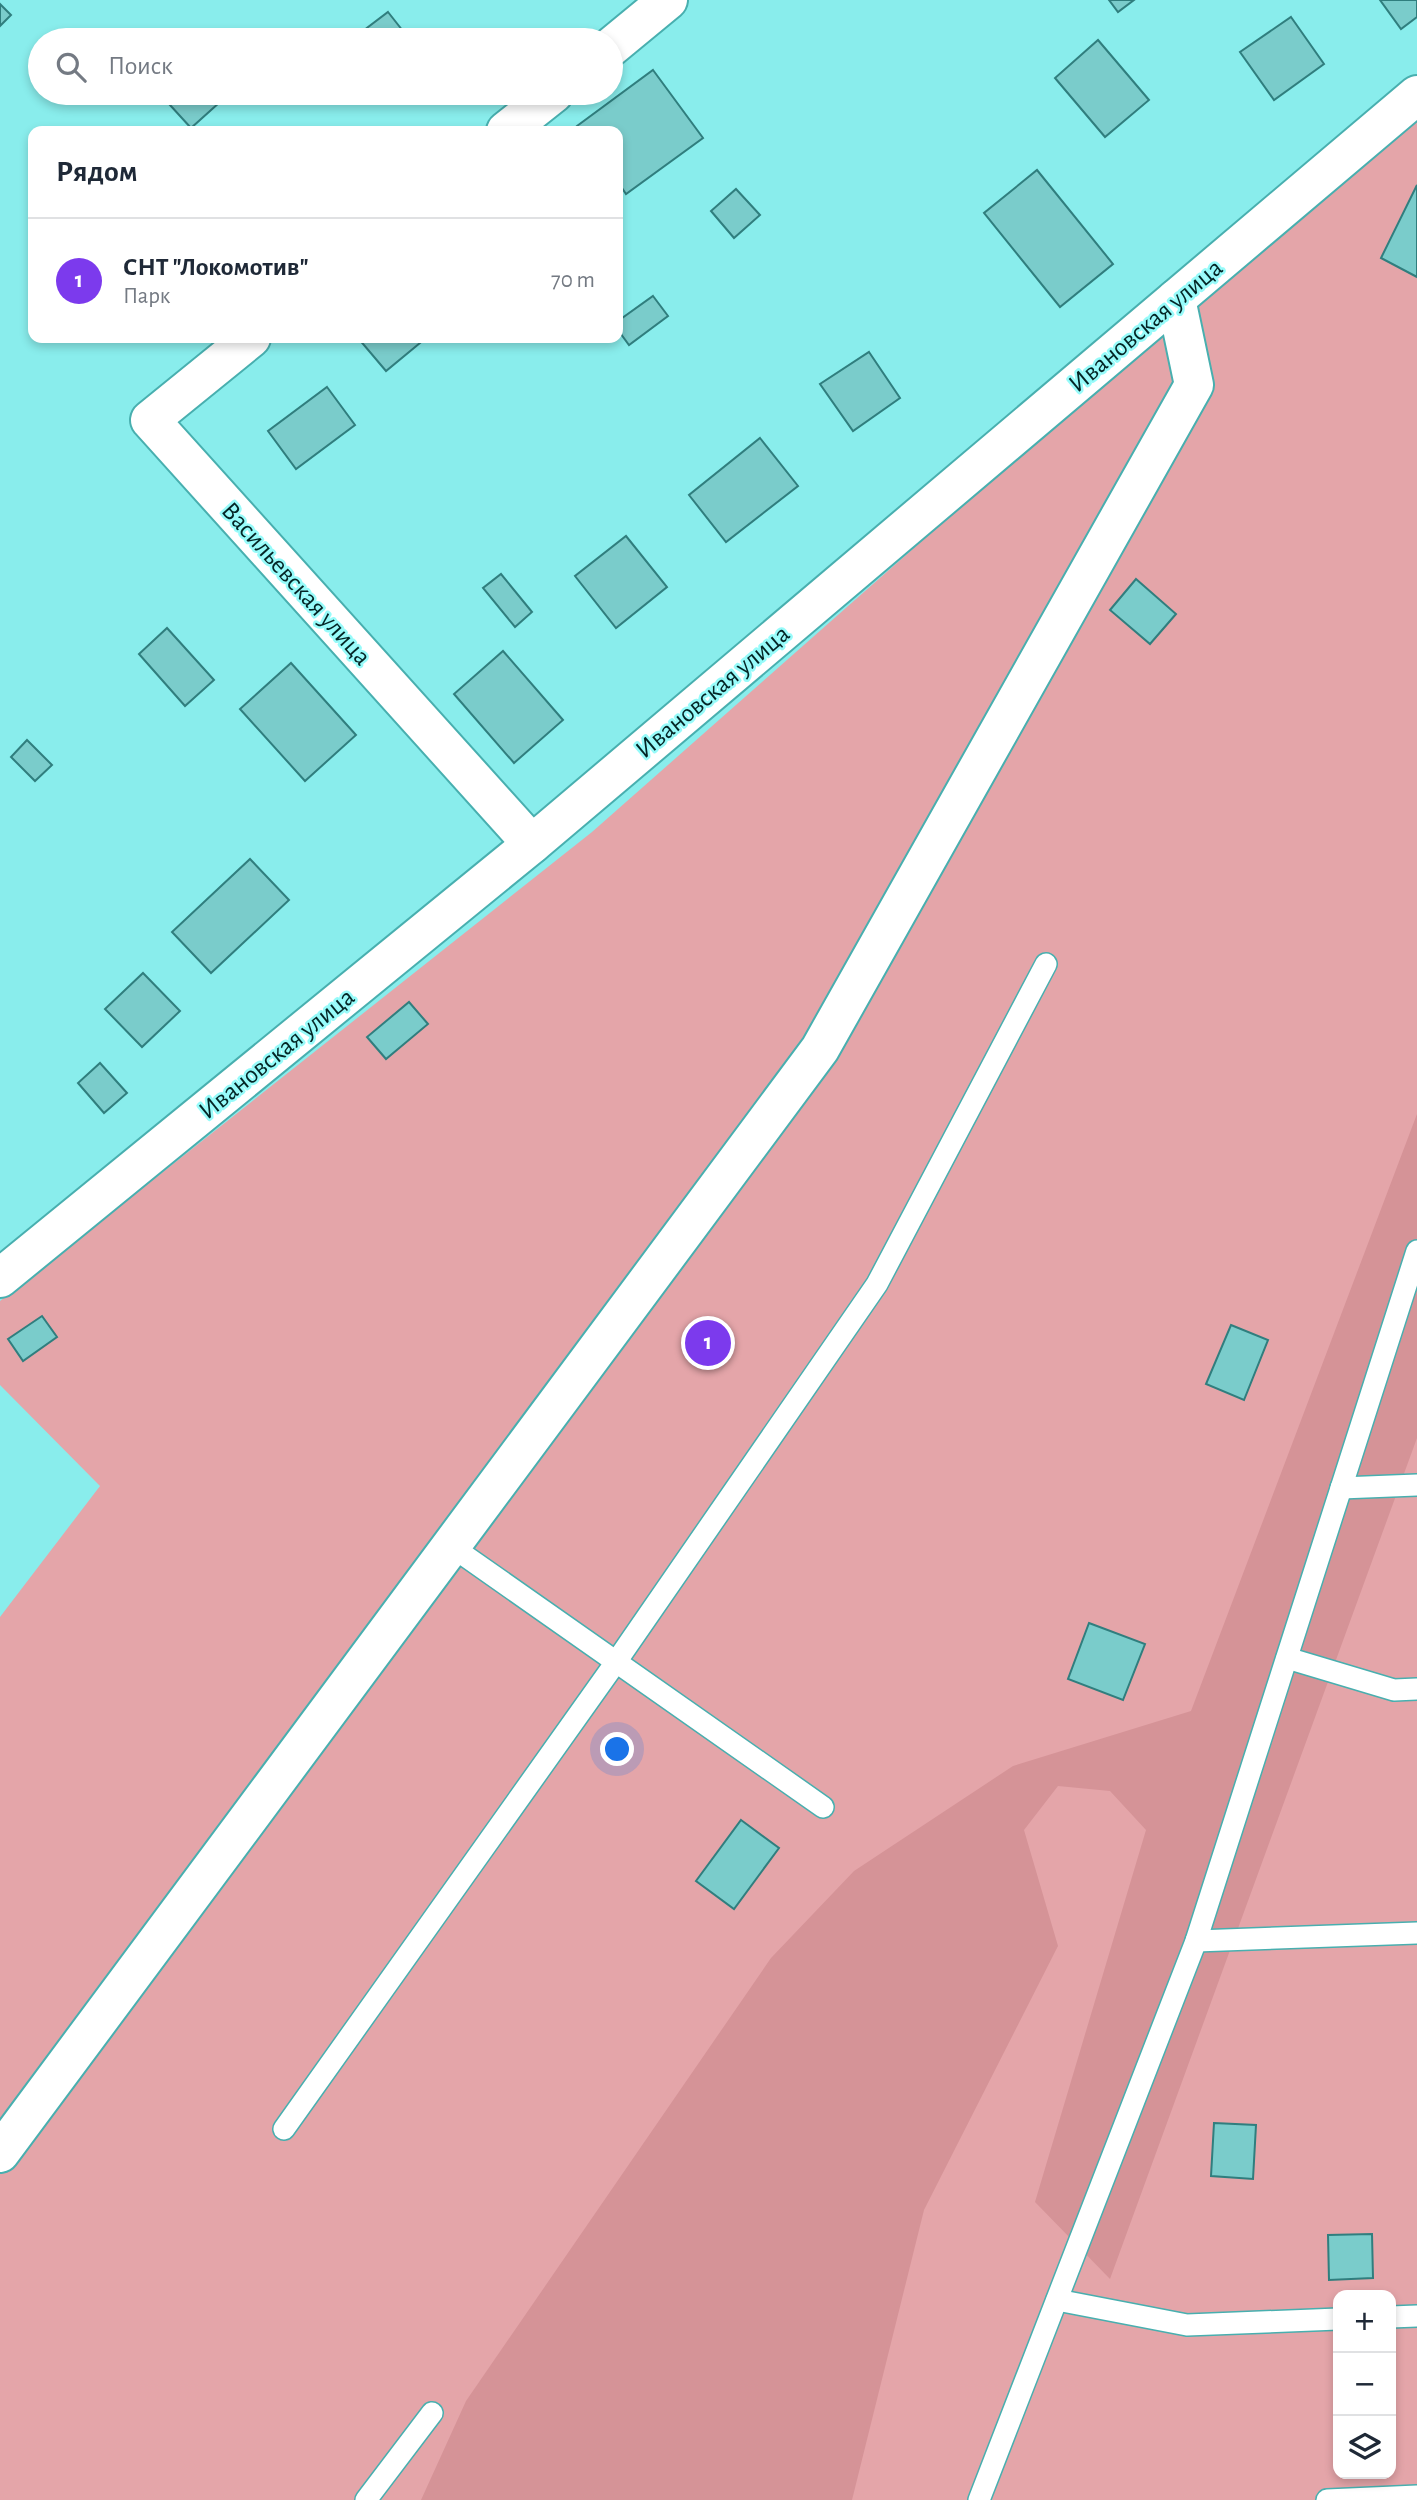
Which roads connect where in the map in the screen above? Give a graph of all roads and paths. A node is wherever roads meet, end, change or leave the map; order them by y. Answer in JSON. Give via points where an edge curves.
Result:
{"nodes":[{"id":1,"x":668,"y":0,"type":"edge"},
{"id":2,"x":623,"y":37,"type":"edge"},
{"id":3,"x":1417,"y":95,"type":"edge"},
{"id":4,"x":539,"y":105,"type":"edge"},
{"id":5,"x":512,"y":126,"type":"edge"},
{"id":6,"x":1175,"y":299,"type":"junction"},
{"id":7,"x":245,"y":343,"type":"edge"},
{"id":8,"x":532,"y":844,"type":"junction"},
{"id":9,"x":1046,"y":964,"type":"dead end"},
{"id":10,"x":1416,"y":1260,"type":"edge"},
{"id":11,"x":0,"y":1278,"type":"edge"},
{"id":12,"x":1417,"y":1485,"type":"edge"},
{"id":13,"x":1341,"y":1488,"type":"junction"},
{"id":14,"x":451,"y":1546,"type":"junction"},
{"id":15,"x":1287,"y":1658,"type":"junction"},
{"id":16,"x":616,"y":1662,"type":"junction"},
{"id":17,"x":1417,"y":1689,"type":"edge"},
{"id":18,"x":823,"y":1807,"type":"dead end"},
{"id":19,"x":1417,"y":1933,"type":"edge"},
{"id":20,"x":1196,"y":1941,"type":"junction"},
{"id":21,"x":284,"y":2129,"type":"dead end"},
{"id":22,"x":0,"y":2153,"type":"edge"},
{"id":23,"x":1057,"y":2300,"type":"junction"},
{"id":24,"x":1417,"y":2316,"type":"edge"},
{"id":25,"x":1396,"y":2317,"type":"edge"},
{"id":26,"x":1333,"y":2319,"type":"edge"},
{"id":27,"x":432,"y":2413,"type":"dead end"},
{"id":28,"x":1417,"y":2496,"type":"edge"},
{"id":29,"x":366,"y":2500,"type":"edge"},
{"id":30,"x":979,"y":2500,"type":"edge"},
{"id":31,"x":1327,"y":2500,"type":"edge"}],
"edges":[{"from":1,"to":2,"type":"street"},
{"from":3,"to":6,"type":"street","name":"Ивановская улица"},
{"from":4,"to":5,"type":"street"},
{"from":6,"to":8,"type":"street","name":"Ивановская улица"},
{"from":6,"to":14,"type":"street","via":[[1194,385],[820,1049]]},
{"from":7,"to":8,"type":"street","name":"Васильевская улица","via":[[150,420]]},
{"from":8,"to":11,"type":"street","name":"Ивановская улица"},
{"from":9,"to":16,"type":"lane","via":[[877,1284]]},
{"from":10,"to":13,"type":"lane"},
{"from":12,"to":13,"type":"lane"},
{"from":13,"to":15,"type":"lane"},
{"from":14,"to":16,"type":"lane"},
{"from":14,"to":22,"type":"street"},
{"from":15,"to":17,"type":"lane","via":[[1394,1690]]},
{"from":15,"to":20,"type":"lane"},
{"from":16,"to":18,"type":"lane"},
{"from":16,"to":21,"type":"lane"},
{"from":19,"to":20,"type":"lane"},
{"from":20,"to":23,"type":"lane"},
{"from":23,"to":26,"type":"lane","via":[[1187,2325]]},
{"from":23,"to":30,"type":"lane"},
{"from":24,"to":25,"type":"lane"},
{"from":27,"to":29,"type":"lane"},
{"from":28,"to":31,"type":"lane"}]}
